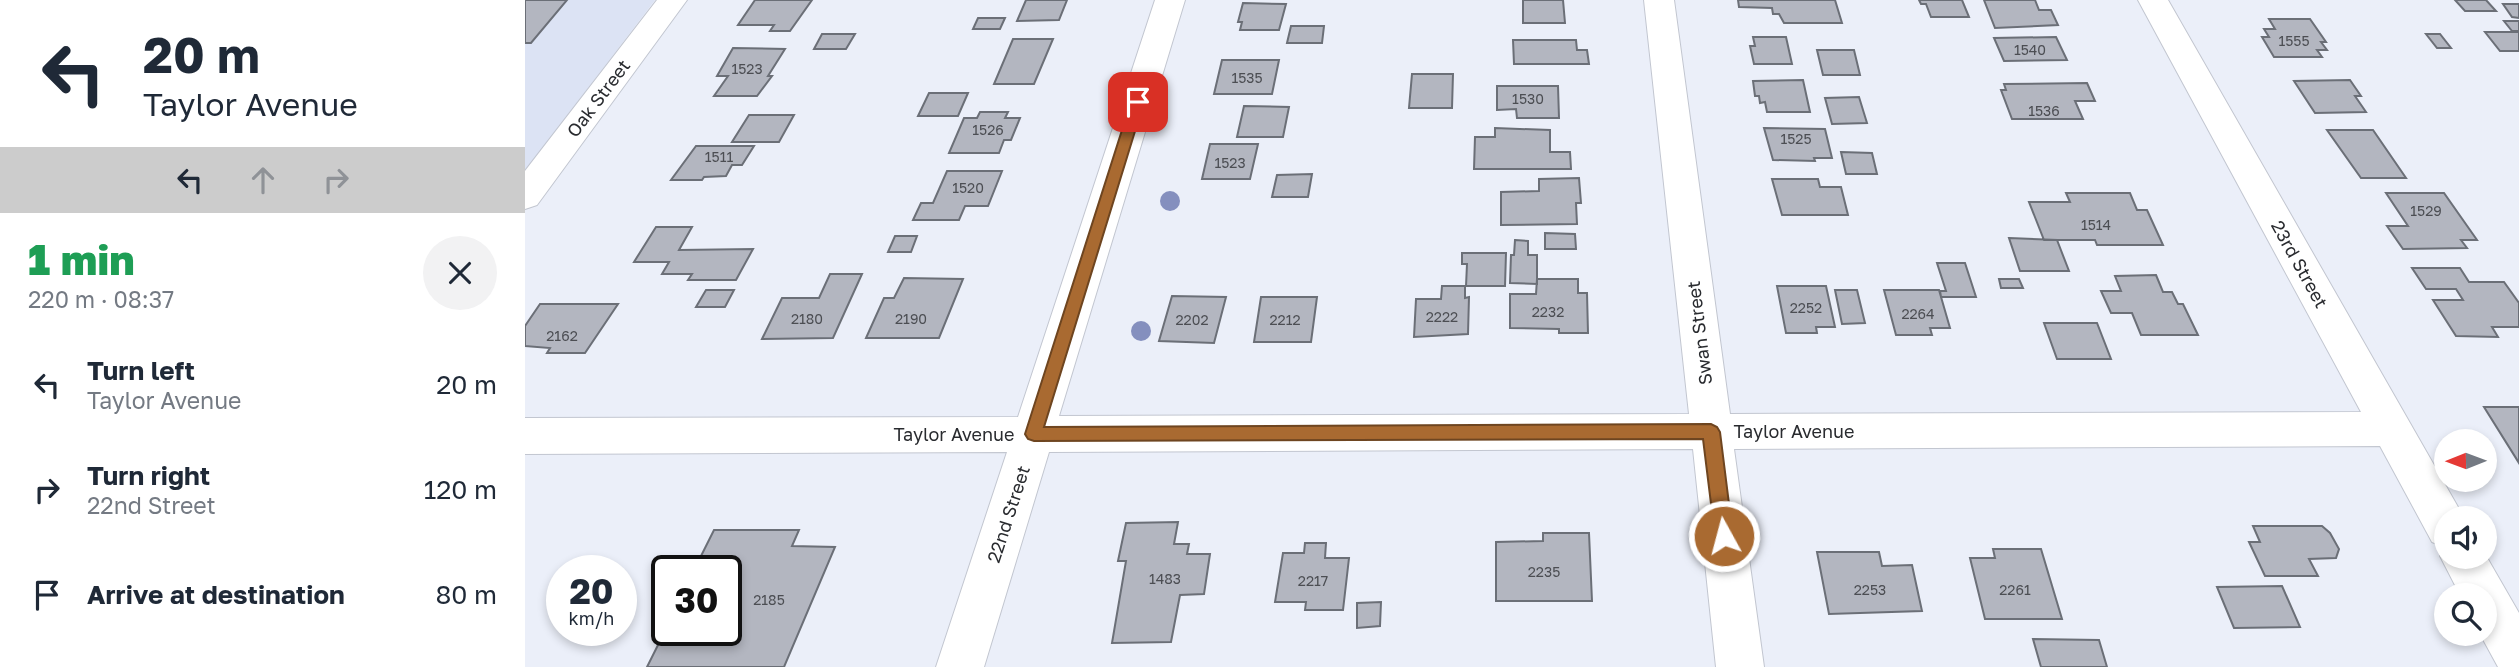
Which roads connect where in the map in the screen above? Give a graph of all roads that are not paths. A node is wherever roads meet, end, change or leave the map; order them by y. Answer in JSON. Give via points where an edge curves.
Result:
{"nodes":[{"id":1,"x":672,"y":0,"type":"edge"},
{"id":2,"x":1170,"y":0,"type":"edge"},
{"id":3,"x":1659,"y":0,"type":"edge"},
{"id":4,"x":2153,"y":0,"type":"edge"},
{"id":5,"x":525,"y":196,"type":"edge"},
{"id":6,"x":2391,"y":429,"type":"junction"},
{"id":7,"x":1711,"y":432,"type":"junction"},
{"id":8,"x":1034,"y":434,"type":"junction"},
{"id":9,"x":525,"y":436,"type":"edge"},
{"id":10,"x":2435,"y":506,"type":"edge"},
{"id":11,"x":2497,"y":608,"type":"edge"},
{"id":12,"x":2519,"y":659,"type":"edge"},
{"id":13,"x":960,"y":667,"type":"edge"},
{"id":14,"x":1739,"y":667,"type":"edge"}],
"edges":[{"from":1,"to":5,"type":"street","name":"Oak Street"},
{"from":2,"to":8,"type":"street","name":"22nd Street"},
{"from":3,"to":7,"type":"street","name":"Swan Street"},
{"from":4,"to":6,"type":"street","name":"23rd Street"},
{"from":6,"to":7,"type":"street","name":"Taylor Avenue"},
{"from":6,"to":10,"type":"street","name":"23rd Street"},
{"from":7,"to":8,"type":"street","name":"Taylor Avenue"},
{"from":7,"to":14,"type":"street","name":"Swan Street"},
{"from":8,"to":9,"type":"street","name":"Taylor Avenue"},
{"from":8,"to":13,"type":"street","name":"22nd Street"},
{"from":11,"to":12,"type":"street"}]}
